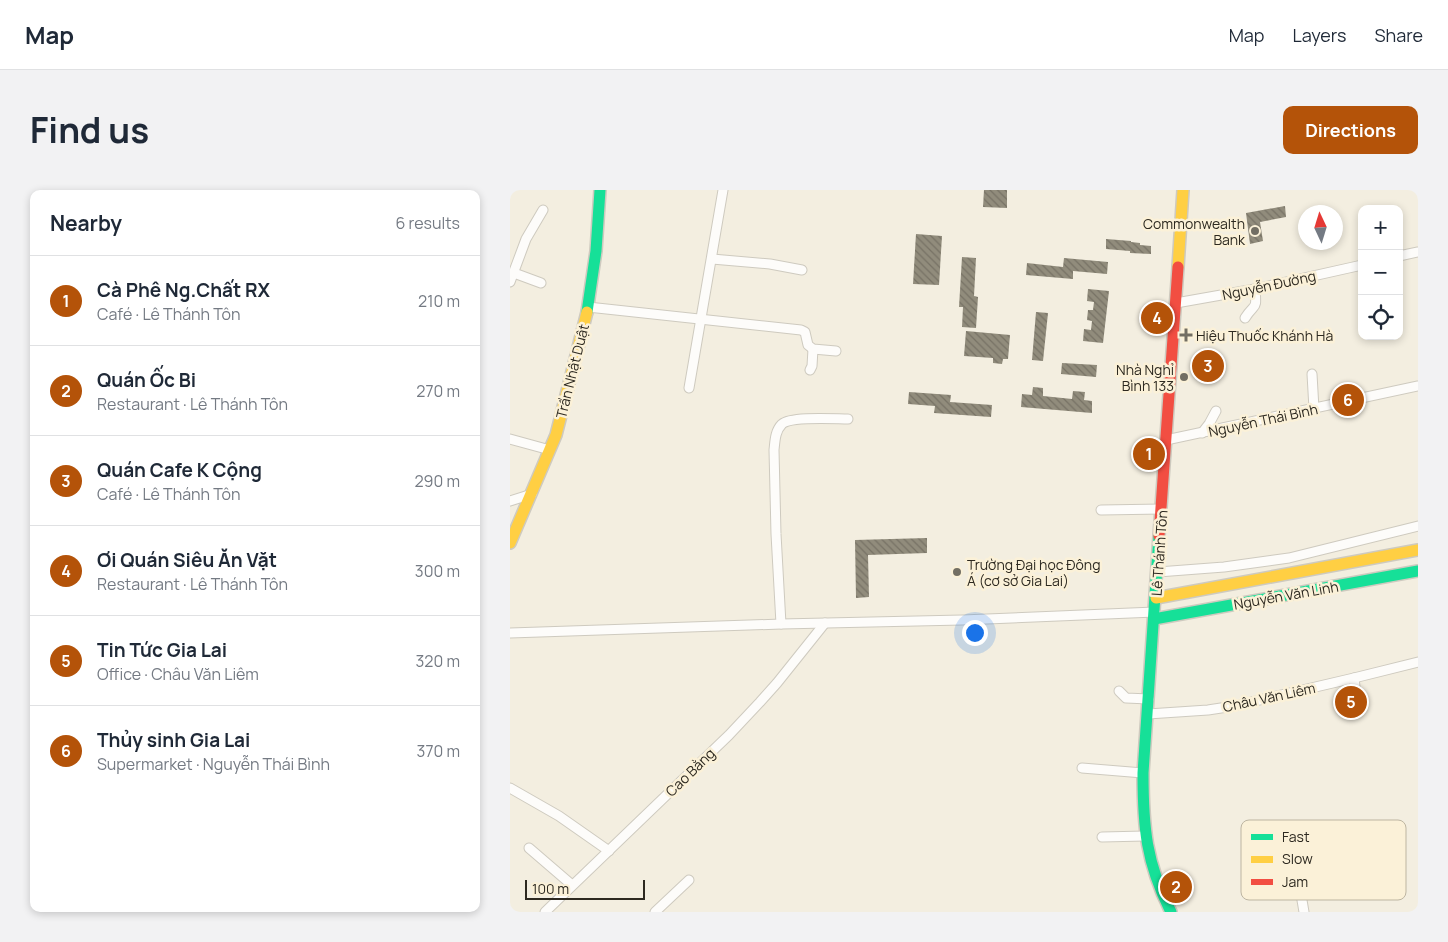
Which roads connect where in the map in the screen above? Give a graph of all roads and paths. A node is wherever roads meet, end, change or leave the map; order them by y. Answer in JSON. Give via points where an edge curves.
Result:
{"nodes":[{"id":1,"x":600,"y":190,"type":"edge"},
{"id":2,"x":723,"y":190,"type":"edge"},
{"id":3,"x":1183,"y":190,"type":"edge"},
{"id":4,"x":543,"y":210,"type":"dead end"},
{"id":5,"x":1418,"y":252,"type":"edge"},
{"id":6,"x":1403,"y":255,"type":"edge"},
{"id":7,"x":712,"y":259,"type":"junction"},
{"id":8,"x":1358,"y":266,"type":"edge"},
{"id":9,"x":802,"y":270,"type":"dead end"},
{"id":10,"x":514,"y":273,"type":"junction"},
{"id":11,"x":510,"y":282,"type":"edge"},
{"id":12,"x":541,"y":283,"type":"dead end"},
{"id":13,"x":1255,"y":289,"type":"junction"},
{"id":14,"x":1176,"y":303,"type":"junction"},
{"id":15,"x":588,"y":307,"type":"junction"},
{"id":16,"x":1245,"y":318,"type":"dead end"},
{"id":17,"x":701,"y":320,"type":"junction"},
{"id":18,"x":813,"y":349,"type":"junction"},
{"id":19,"x":836,"y":351,"type":"dead end"},
{"id":20,"x":810,"y":370,"type":"dead end"},
{"id":21,"x":1312,"y":374,"type":"dead end"},
{"id":22,"x":1418,"y":386,"type":"edge"},
{"id":23,"x":689,"y":388,"type":"dead end"},
{"id":24,"x":1314,"y":409,"type":"junction"},
{"id":25,"x":1216,"y":411,"type":"dead end"},
{"id":26,"x":848,"y":419,"type":"dead end"},
{"id":27,"x":1202,"y":433,"type":"junction"},
{"id":28,"x":510,"y":439,"type":"edge"},
{"id":29,"x":1166,"y":440,"type":"junction"},
{"id":30,"x":550,"y":450,"type":"junction"},
{"id":31,"x":532,"y":494,"type":"junction"},
{"id":32,"x":510,"y":501,"type":"edge"},
{"id":33,"x":1102,"y":510,"type":"dead end"},
{"id":34,"x":1162,"y":510,"type":"junction"},
{"id":35,"x":1418,"y":526,"type":"edge"},
{"id":36,"x":510,"y":543,"type":"edge"},
{"id":37,"x":1418,"y":550,"type":"edge"},
{"id":38,"x":1418,"y":570,"type":"edge"},
{"id":39,"x":1158,"y":572,"type":"junction"},
{"id":40,"x":1156,"y":598,"type":"junction"},
{"id":41,"x":1154,"y":615,"type":"junction"},
{"id":42,"x":825,"y":623,"type":"junction"},
{"id":43,"x":781,"y":624,"type":"junction"},
{"id":44,"x":510,"y":634,"type":"edge"},
{"id":45,"x":1418,"y":662,"type":"edge"},
{"id":46,"x":1354,"y":678,"type":"junction"},
{"id":47,"x":1119,"y":691,"type":"dead end"},
{"id":48,"x":1356,"y":695,"type":"dead end"},
{"id":49,"x":1149,"y":699,"type":"junction"},
{"id":50,"x":1148,"y":714,"type":"junction"},
{"id":51,"x":1082,"y":768,"type":"dead end"},
{"id":52,"x":1143,"y":772,"type":"junction"},
{"id":53,"x":510,"y":788,"type":"edge"},
{"id":54,"x":1145,"y":836,"type":"junction"},
{"id":55,"x":1102,"y":838,"type":"dead end"},
{"id":56,"x":529,"y":848,"type":"dead end"},
{"id":57,"x":608,"y":851,"type":"junction"},
{"id":58,"x":689,"y":880,"type":"dead end"},
{"id":59,"x":572,"y":885,"type":"junction"},
{"id":60,"x":545,"y":912,"type":"edge"},
{"id":61,"x":655,"y":912,"type":"edge"},
{"id":62,"x":1171,"y":912,"type":"edge"}],
"edges":[{"from":1,"to":15,"type":"street","name":"Trần Nhật Duật"},
{"from":2,"to":7,"type":"street"},
{"from":3,"to":14,"type":"street","name":"Lê Thánh Tôn"},
{"from":4,"to":10,"type":"street","via":[[526,239]]},
{"from":5,"to":6,"type":"street"},
{"from":7,"to":9,"type":"street"},
{"from":7,"to":17,"type":"street"},
{"from":8,"to":13,"type":"street","name":"Nguyễn Đường"},
{"from":10,"to":11,"type":"street"},
{"from":10,"to":12,"type":"street"},
{"from":13,"to":14,"type":"street","name":"Nguyễn Đường"},
{"from":13,"to":16,"type":"street","via":[[1255,308]]},
{"from":14,"to":29,"type":"street","name":"Lê Thánh Tôn"},
{"from":15,"to":17,"type":"street"},
{"from":15,"to":30,"type":"street","name":"Trần Nhật Duật"},
{"from":17,"to":18,"type":"street","via":[[803,331]]},
{"from":17,"to":23,"type":"street"},
{"from":18,"to":19,"type":"street"},
{"from":18,"to":20,"type":"street"},
{"from":21,"to":24,"type":"street"},
{"from":22,"to":24,"type":"street","name":"Nguyễn Thái Bình"},
{"from":24,"to":27,"type":"street","name":"Nguyễn Thái Bình"},
{"from":25,"to":27,"type":"street"},
{"from":26,"to":43,"type":"street","via":[[786,421],[775,437]]},
{"from":27,"to":29,"type":"street","name":"Nguyễn Thái Bình"},
{"from":28,"to":30,"type":"street"},
{"from":29,"to":34,"type":"street","name":"Lê Thánh Tôn"},
{"from":30,"to":31,"type":"street","name":"Trần Nhật Duật"},
{"from":31,"to":32,"type":"street"},
{"from":31,"to":36,"type":"street","name":"Trần Nhật Duật"},
{"from":33,"to":34,"type":"street"},
{"from":34,"to":39,"type":"street","name":"Lê Thánh Tôn"},
{"from":35,"to":39,"type":"street","via":[[1289,558]]},
{"from":37,"to":40,"type":"street","name":"Nguyễn Văn Linh"},
{"from":38,"to":41,"type":"street","name":"Nguyễn Văn Linh"},
{"from":39,"to":40,"type":"street","name":"Lê Thánh Tôn"},
{"from":40,"to":41,"type":"street","name":"Lê Thánh Tôn"},
{"from":41,"to":42,"type":"street"},
{"from":41,"to":49,"type":"street","name":"Lê Thánh Tôn"},
{"from":42,"to":43,"type":"street"},
{"from":42,"to":57,"type":"street","name":"Cao Bằng","via":[[777,683],[729,735]]},
{"from":43,"to":44,"type":"street"},
{"from":45,"to":46,"type":"street","name":"Châu Văn Liêm"},
{"from":46,"to":48,"type":"street"},
{"from":46,"to":50,"type":"street","name":"Châu Văn Liêm","via":[[1234,706]]},
{"from":47,"to":49,"type":"street","via":[[1126,698]]},
{"from":49,"to":50,"type":"street","name":"Lê Thánh Tôn"},
{"from":50,"to":52,"type":"street","name":"Lê Thánh Tôn"},
{"from":51,"to":52,"type":"street"},
{"from":52,"to":54,"type":"street","name":"Lê Thánh Tôn"},
{"from":53,"to":57,"type":"street","via":[[559,816]]},
{"from":54,"to":55,"type":"street"},
{"from":54,"to":62,"type":"street","name":"Lê Thánh Tôn","via":[[1152,872]]},
{"from":56,"to":59,"type":"street"},
{"from":57,"to":59,"type":"street","name":"Cao Bằng"},
{"from":58,"to":61,"type":"street"},
{"from":59,"to":60,"type":"street","name":"Cao Bằng"}]}
